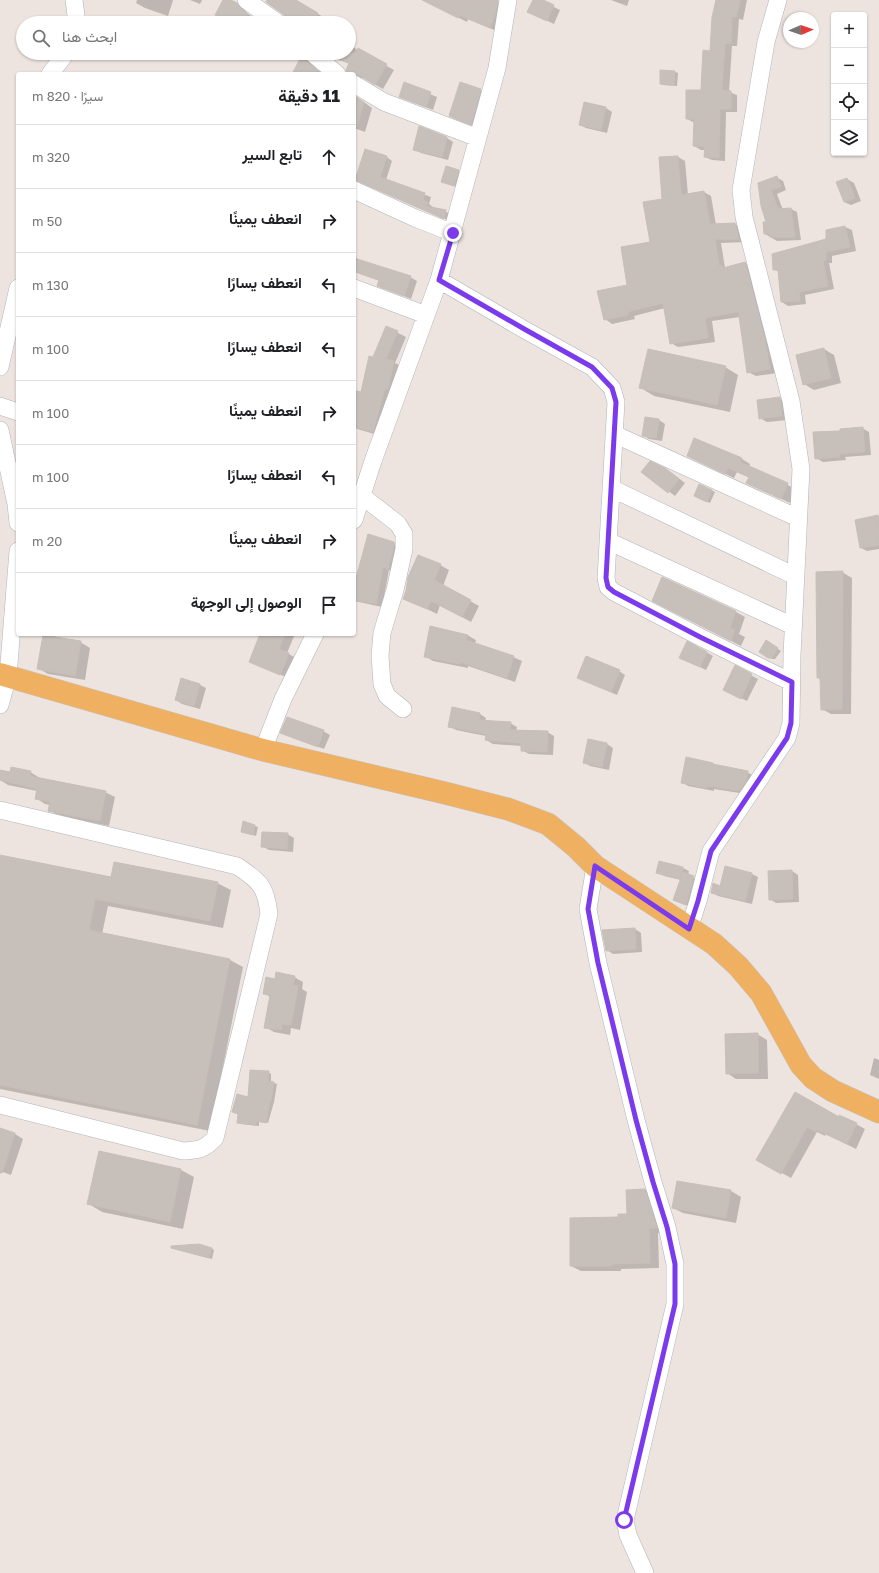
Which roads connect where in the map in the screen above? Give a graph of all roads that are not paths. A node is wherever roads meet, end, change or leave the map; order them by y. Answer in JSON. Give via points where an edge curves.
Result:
{"nodes":[{"id":1,"x":74,"y":0,"type":"edge"},
{"id":2,"x":246,"y":0,"type":"edge"},
{"id":3,"x":508,"y":0,"type":"edge"},
{"id":4,"x":778,"y":0,"type":"edge"},
{"id":5,"x":76,"y":16,"type":"edge"},
{"id":6,"x":268,"y":16,"type":"edge"},
{"id":7,"x":61,"y":60,"type":"edge"},
{"id":8,"x":320,"y":60,"type":"edge"},
{"id":9,"x":52,"y":72,"type":"edge"},
{"id":10,"x":335,"y":72,"type":"edge"},
{"id":11,"x":356,"y":85,"type":"edge"},
{"id":12,"x":478,"y":138,"type":"junction"},
{"id":13,"x":356,"y":191,"type":"edge"},
{"id":14,"x":453,"y":233,"type":"junction"},
{"id":15,"x":439,"y":280,"type":"junction"},
{"id":16,"x":356,"y":289,"type":"edge"},
{"id":17,"x":16,"y":297,"type":"edge"},
{"id":18,"x":426,"y":315,"type":"junction"},
{"id":19,"x":0,"y":367,"type":"edge"},
{"id":20,"x":0,"y":406,"type":"edge"},
{"id":21,"x":16,"y":411,"type":"edge"},
{"id":22,"x":0,"y":430,"type":"edge"},
{"id":23,"x":614,"y":434,"type":"junction"},
{"id":24,"x":611,"y":488,"type":"junction"},
{"id":25,"x":362,"y":496,"type":"junction"},
{"id":26,"x":16,"y":504,"type":"edge"},
{"id":27,"x":356,"y":514,"type":"edge"},
{"id":28,"x":798,"y":518,"type":"junction"},
{"id":29,"x":608,"y":541,"type":"junction"},
{"id":30,"x":16,"y":570,"type":"edge"},
{"id":31,"x":795,"y":576,"type":"junction"},
{"id":32,"x":793,"y":626,"type":"junction"},
{"id":33,"x":314,"y":636,"type":"edge"},
{"id":34,"x":4,"y":675,"type":"edge"},
{"id":35,"x":792,"y":682,"type":"junction"},
{"id":36,"x":0,"y":705,"type":"edge"},
{"id":37,"x":403,"y":709,"type":"dead end"},
{"id":38,"x":263,"y":750,"type":"junction"},
{"id":39,"x":0,"y":810,"type":"edge"},
{"id":40,"x":595,"y":866,"type":"junction"},
{"id":41,"x":689,"y":929,"type":"junction"},
{"id":42,"x":0,"y":1105,"type":"edge"},
{"id":43,"x":879,"y":1112,"type":"edge"},
{"id":44,"x":645,"y":1573,"type":"edge"}],
"edges":[{"from":1,"to":5,"type":"street"},
{"from":2,"to":6,"type":"street"},
{"from":3,"to":12,"type":"street","via":[[496,68]]},
{"from":4,"to":28,"type":"street","via":[[766,42],[741,190],[744,217],[791,401],[801,469]]},
{"from":7,"to":9,"type":"street"},
{"from":8,"to":10,"type":"street"},
{"from":11,"to":12,"type":"street","via":[[384,102]]},
{"from":12,"to":14,"type":"street"},
{"from":13,"to":14,"type":"street"},
{"from":14,"to":15,"type":"street"},
{"from":15,"to":18,"type":"street"},
{"from":15,"to":23,"type":"street","via":[[592,367],[612,388],[616,402]]},
{"from":16,"to":18,"type":"street"},
{"from":17,"to":19,"type":"street"},
{"from":18,"to":25,"type":"street"},
{"from":20,"to":21,"type":"street"},
{"from":22,"to":26,"type":"street"},
{"from":23,"to":24,"type":"street"},
{"from":23,"to":28,"type":"street"},
{"from":24,"to":29,"type":"street"},
{"from":24,"to":31,"type":"street"},
{"from":25,"to":27,"type":"street"},
{"from":25,"to":37,"type":"street","via":[[398,524],[404,534],[404,549],[382,633],[380,656],[382,684],[387,696]]},
{"from":28,"to":31,"type":"street"},
{"from":29,"to":32,"type":"street"},
{"from":29,"to":35,"type":"street","via":[[606,578],[608,587],[614,592]]},
{"from":30,"to":34,"type":"street"},
{"from":31,"to":32,"type":"street"},
{"from":32,"to":35,"type":"street"},
{"from":33,"to":38,"type":"street","via":[[283,699]]},
{"from":34,"to":36,"type":"street"},
{"from":34,"to":38,"type":"main road"},
{"from":35,"to":41,"type":"street","via":[[791,723],[787,738],[711,851]]},
{"from":38,"to":40,"type":"main road","via":[[508,809],[548,824]]},
{"from":39,"to":42,"type":"street","via":[[237,866],[254,877],[267,896],[269,914],[215,1138],[208,1146],[183,1151]]},
{"from":40,"to":41,"type":"main road"},
{"from":40,"to":44,"type":"street","via":[[588,909],[598,963],[636,1120],[675,1264],[675,1304],[624,1520]]},
{"from":41,"to":43,"type":"main road","via":[[714,944],[738,966],[761,993],[801,1065],[812,1078],[832,1091]]}]}
